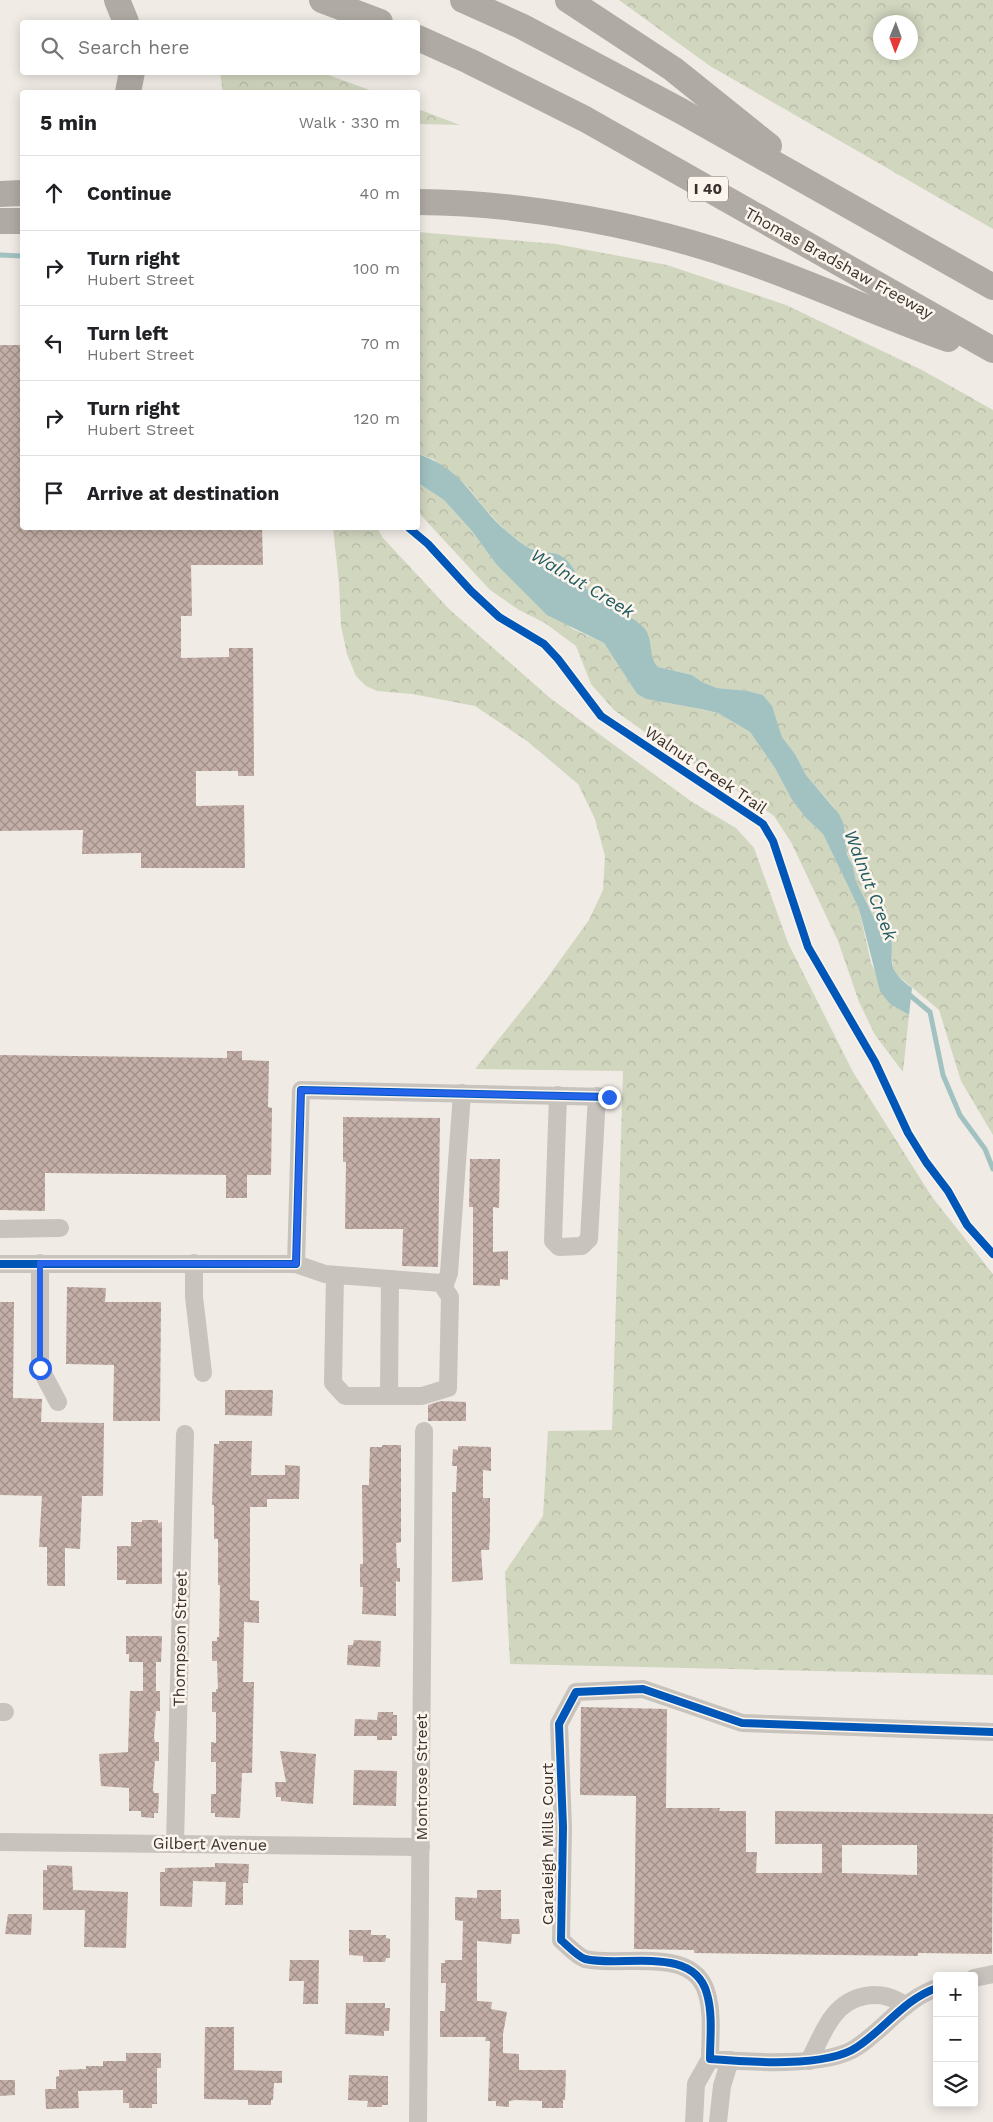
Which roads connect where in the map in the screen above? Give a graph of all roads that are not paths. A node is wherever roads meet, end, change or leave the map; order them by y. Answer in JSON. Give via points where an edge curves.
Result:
{"nodes":[{"id":1,"x":117,"y":0,"type":"edge"},
{"id":2,"x":322,"y":0,"type":"edge"},
{"id":3,"x":464,"y":0,"type":"edge"},
{"id":4,"x":568,"y":0,"type":"edge"},
{"id":5,"x":125,"y":20,"type":"edge"},
{"id":6,"x":375,"y":20,"type":"edge"},
{"id":7,"x":420,"y":39,"type":"edge"},
{"id":8,"x":131,"y":75,"type":"edge"},
{"id":9,"x":128,"y":90,"type":"edge"},
{"id":10,"x":20,"y":193,"type":"edge"},
{"id":11,"x":0,"y":194,"type":"edge"},
{"id":12,"x":832,"y":197,"type":"junction"},
{"id":13,"x":420,"y":202,"type":"edge"},
{"id":14,"x":0,"y":221,"type":"edge"},
{"id":15,"x":20,"y":221,"type":"edge"},
{"id":16,"x":993,"y":287,"type":"edge"},
{"id":17,"x":993,"y":350,"type":"edge"},
{"id":18,"x":993,"y":355,"type":"edge"},
{"id":19,"x":462,"y":1094,"type":"junction"},
{"id":20,"x":558,"y":1095,"type":"junction"},
{"id":21,"x":60,"y":1228,"type":"dead end"},
{"id":22,"x":0,"y":1229,"type":"edge"},
{"id":23,"x":40,"y":1263,"type":"junction"},
{"id":24,"x":194,"y":1263,"type":"junction"},
{"id":25,"x":0,"y":1264,"type":"edge"},
{"id":26,"x":296,"y":1264,"type":"junction"},
{"id":27,"x":335,"y":1275,"type":"junction"},
{"id":28,"x":390,"y":1279,"type":"junction"},
{"id":29,"x":444,"y":1287,"type":"junction"},
{"id":30,"x":203,"y":1373,"type":"dead end"},
{"id":31,"x":389,"y":1396,"type":"junction"},
{"id":32,"x":58,"y":1402,"type":"dead end"},
{"id":33,"x":424,"y":1431,"type":"dead end"},
{"id":34,"x":185,"y":1434,"type":"dead end"},
{"id":35,"x":993,"y":1732,"type":"edge"},
{"id":36,"x":0,"y":1842,"type":"edge"},
{"id":37,"x":175,"y":1844,"type":"junction"},
{"id":38,"x":421,"y":1847,"type":"junction"},
{"id":39,"x":993,"y":1974,"type":"edge"},
{"id":40,"x":978,"y":1977,"type":"edge"},
{"id":41,"x":933,"y":1990,"type":"edge"},
{"id":42,"x":906,"y":2006,"type":"junction"},
{"id":43,"x":710,"y":2059,"type":"junction"},
{"id":44,"x":730,"y":2060,"type":"junction"},
{"id":45,"x":809,"y":2061,"type":"junction"},
{"id":46,"x":694,"y":2097,"type":"junction"},
{"id":47,"x":720,"y":2101,"type":"junction"},
{"id":48,"x":418,"y":2122,"type":"edge"},
{"id":49,"x":694,"y":2122,"type":"edge"},
{"id":50,"x":718,"y":2122,"type":"edge"}],
"edges":[{"from":1,"to":5,"type":"highway"},
{"from":2,"to":6,"type":"highway"},
{"from":3,"to":12,"type":"highway","via":[[521,26],[673,107]]},
{"from":4,"to":12,"type":"highway","via":[[673,69]]},
{"from":7,"to":17,"type":"highway","name":"Thomas Bradshaw Freeway","number":"I 40","via":[[585,119]]},
{"from":8,"to":9,"type":"highway"},
{"from":10,"to":11,"type":"highway"},
{"from":12,"to":16,"type":"highway"},
{"from":13,"to":18,"type":"highway","via":[[516,208],[566,215],[674,240],[746,261]]},
{"from":14,"to":15,"type":"highway"},
{"from":19,"to":20,"type":"street"},
{"from":19,"to":26,"type":"street","via":[[301,1090]]},
{"from":19,"to":29,"type":"street","via":[[449,1273]]},
{"from":20,"to":20,"type":"street","via":[[603,1096],[589,1239],[582,1246],[559,1247],[554,1241]]},
{"from":21,"to":22,"type":"street"},
{"from":23,"to":24,"type":"street"},
{"from":23,"to":25,"type":"street"},
{"from":23,"to":32,"type":"street","via":[[40,1368]]},
{"from":24,"to":26,"type":"street"},
{"from":24,"to":30,"type":"street","via":[[194,1296]]},
{"from":26,"to":27,"type":"street"},
{"from":27,"to":28,"type":"street"},
{"from":27,"to":31,"type":"street","via":[[333,1383],[345,1396]]},
{"from":28,"to":29,"type":"street","via":[[441,1283]]},
{"from":28,"to":31,"type":"street"},
{"from":29,"to":31,"type":"street","via":[[450,1297],[448,1388],[422,1396]]},
{"from":33,"to":38,"type":"street","name":"Montrose Street"},
{"from":34,"to":37,"type":"street","name":"Thompson Street"},
{"from":35,"to":43,"type":"street","name":"Caraleigh Mills Court","via":[[742,1723],[643,1689],[576,1692],[559,1724],[563,1827],[561,1940],[583,1958],[670,1962],[698,1975],[707,1992],[710,2008]]},
{"from":36,"to":37,"type":"street","name":"Gilbert Avenue"},
{"from":37,"to":38,"type":"street","name":"Gilbert Avenue"},
{"from":38,"to":48,"type":"street","name":"Montrose Street"},
{"from":39,"to":40,"type":"street"},
{"from":41,"to":42,"type":"street"},
{"from":42,"to":45,"type":"street","via":[[858,2047],[841,2056]]},
{"from":42,"to":45,"type":"street","via":[[889,1996],[879,1995],[848,2002],[832,2016]]},
{"from":43,"to":44,"type":"street"},
{"from":43,"to":46,"type":"street","name":"Caraleigh Mills Court","via":[[700,2076]]},
{"from":44,"to":45,"type":"street"},
{"from":44,"to":47,"type":"street"},
{"from":46,"to":47,"type":"street"},
{"from":46,"to":49,"type":"street","name":"Caraleigh Mills Court"},
{"from":47,"to":50,"type":"street"}]}
